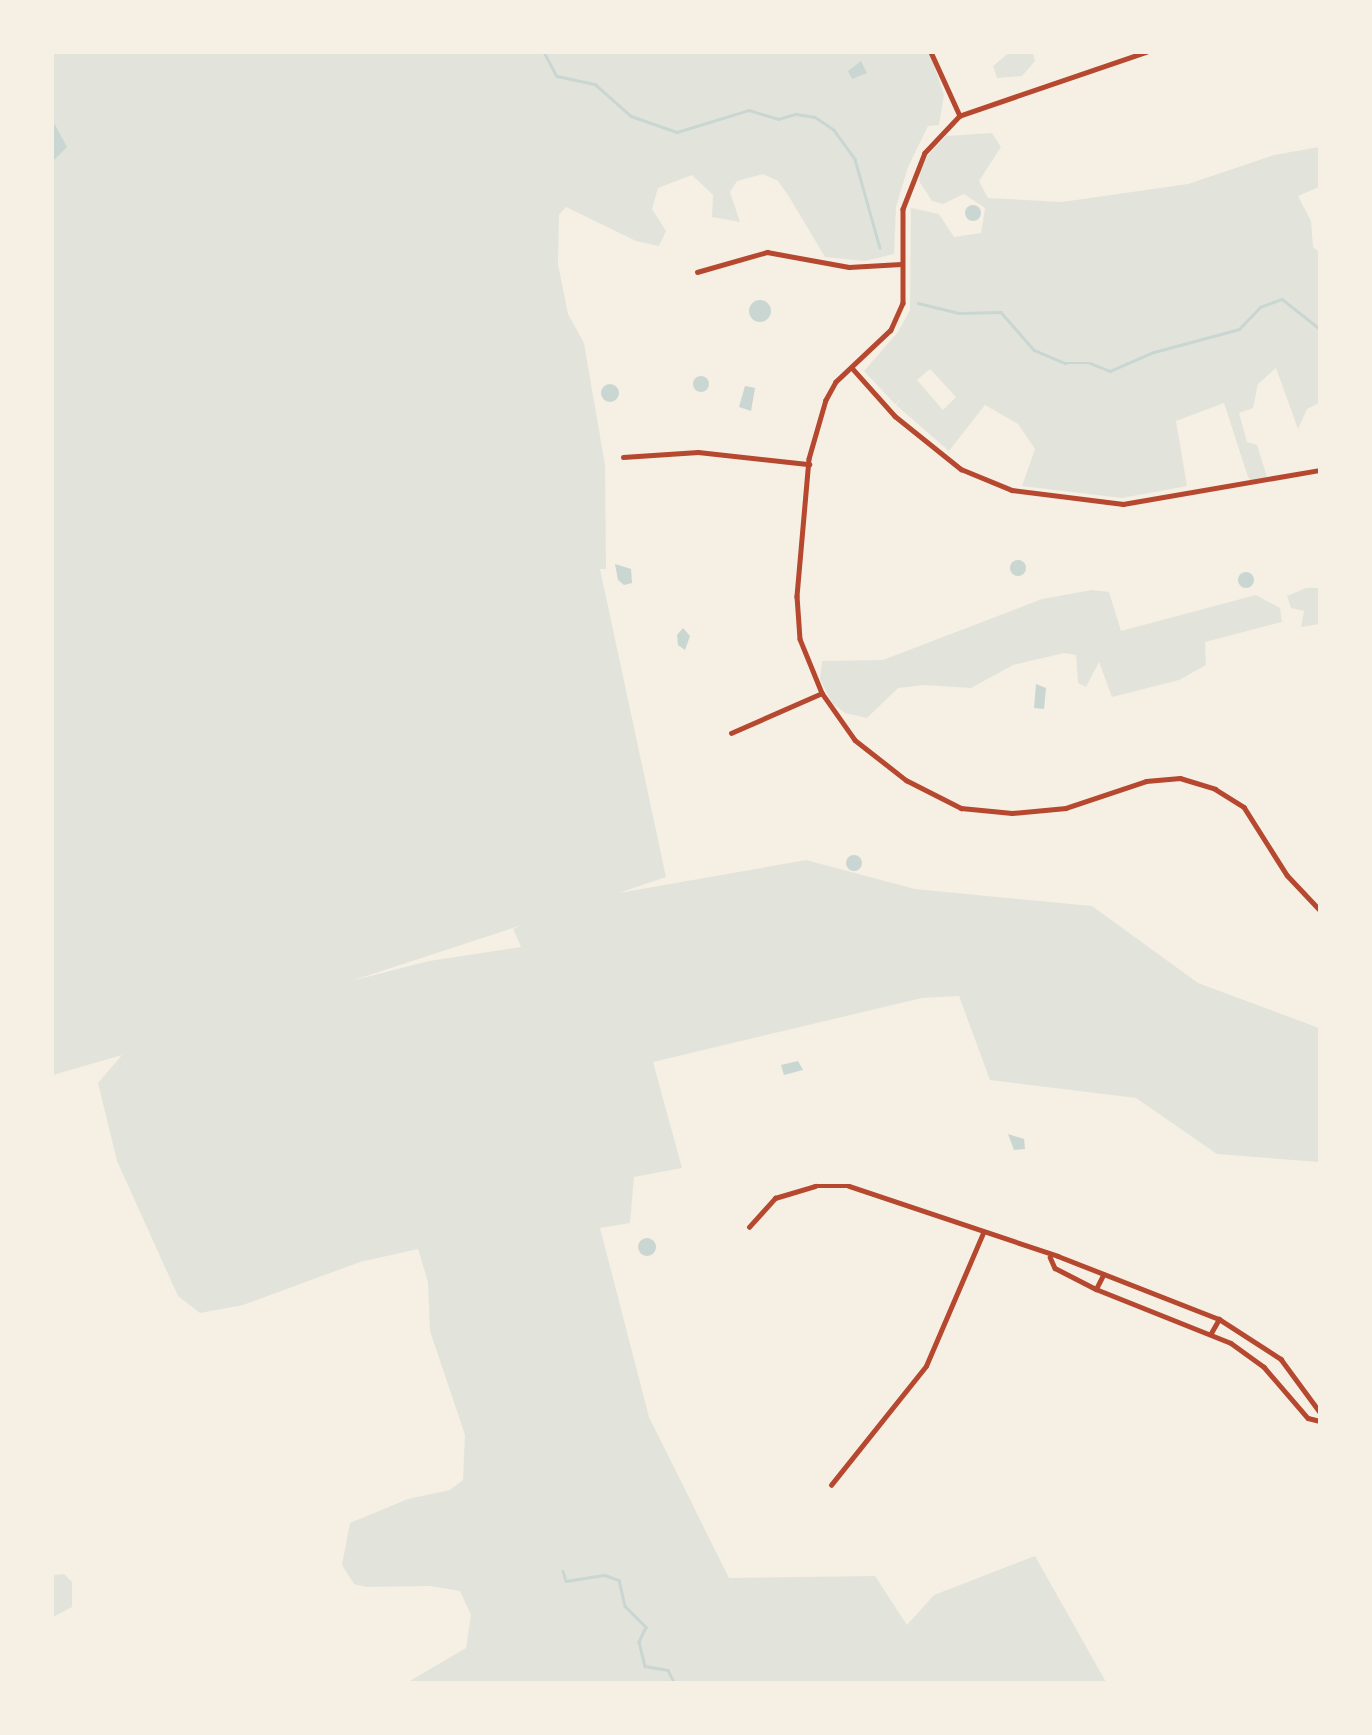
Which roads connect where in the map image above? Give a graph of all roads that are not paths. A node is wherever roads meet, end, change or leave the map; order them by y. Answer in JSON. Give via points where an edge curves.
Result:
{"nodes":[{"id":1,"x":931,"y":52,"type":"edge"},
{"id":2,"x":1147,"y":52,"type":"edge"},
{"id":3,"x":960,"y":116,"type":"junction"},
{"id":4,"x":901,"y":264,"type":"junction"},
{"id":5,"x":697,"y":272,"type":"dead end"},
{"id":6,"x":853,"y":369,"type":"junction"},
{"id":7,"x":623,"y":457,"type":"dead end"},
{"id":8,"x":809,"y":464,"type":"junction"},
{"id":9,"x":1320,"y":470,"type":"edge"},
{"id":10,"x":822,"y":693,"type":"junction"},
{"id":11,"x":731,"y":733,"type":"dead end"},
{"id":12,"x":1320,"y":910,"type":"edge"},
{"id":13,"x":749,"y":1227,"type":"dead end"},
{"id":14,"x":983,"y":1233,"type":"junction"},
{"id":15,"x":1050,"y":1257,"type":"junction"},
{"id":16,"x":1103,"y":1275,"type":"junction"},
{"id":17,"x":1096,"y":1289,"type":"junction"},
{"id":18,"x":1219,"y":1319,"type":"junction"},
{"id":19,"x":1211,"y":1334,"type":"junction"},
{"id":20,"x":1320,"y":1412,"type":"edge"},
{"id":21,"x":1320,"y":1421,"type":"edge"},
{"id":22,"x":831,"y":1485,"type":"dead end"}],
"edges":[{"from":1,"to":3,"type":"street"},
{"from":2,"to":3,"type":"street"},
{"from":3,"to":4,"type":"street","via":[[925,153],[903,209]]},
{"from":4,"to":5,"type":"street","via":[[849,267],[767,252]]},
{"from":4,"to":6,"type":"street","via":[[903,303],[891,330]]},
{"from":6,"to":8,"type":"street","via":[[836,382],[826,400]]},
{"from":6,"to":9,"type":"street","via":[[895,416],[961,469],[1012,489],[1123,503]]},
{"from":7,"to":8,"type":"street","via":[[698,452]]},
{"from":8,"to":10,"type":"street","via":[[797,596],[800,639]]},
{"from":10,"to":11,"type":"street"},
{"from":10,"to":12,"type":"street","via":[[855,740],[906,780],[961,808],[1012,813],[1066,808],[1146,781],[1180,778],[1215,789],[1244,807],[1287,875]]},
{"from":13,"to":14,"type":"street","via":[[775,1198],[815,1186],[849,1186]]},
{"from":14,"to":15,"type":"street"},
{"from":14,"to":22,"type":"street","via":[[926,1366]]},
{"from":15,"to":16,"type":"street","via":[[1058,1256]]},
{"from":15,"to":17,"type":"street","via":[[1055,1268]]},
{"from":16,"to":17,"type":"street"},
{"from":16,"to":18,"type":"street"},
{"from":17,"to":19,"type":"street"},
{"from":18,"to":19,"type":"street"},
{"from":18,"to":20,"type":"street","via":[[1281,1359]]},
{"from":19,"to":21,"type":"street","via":[[1264,1367],[1308,1418]]}]}
